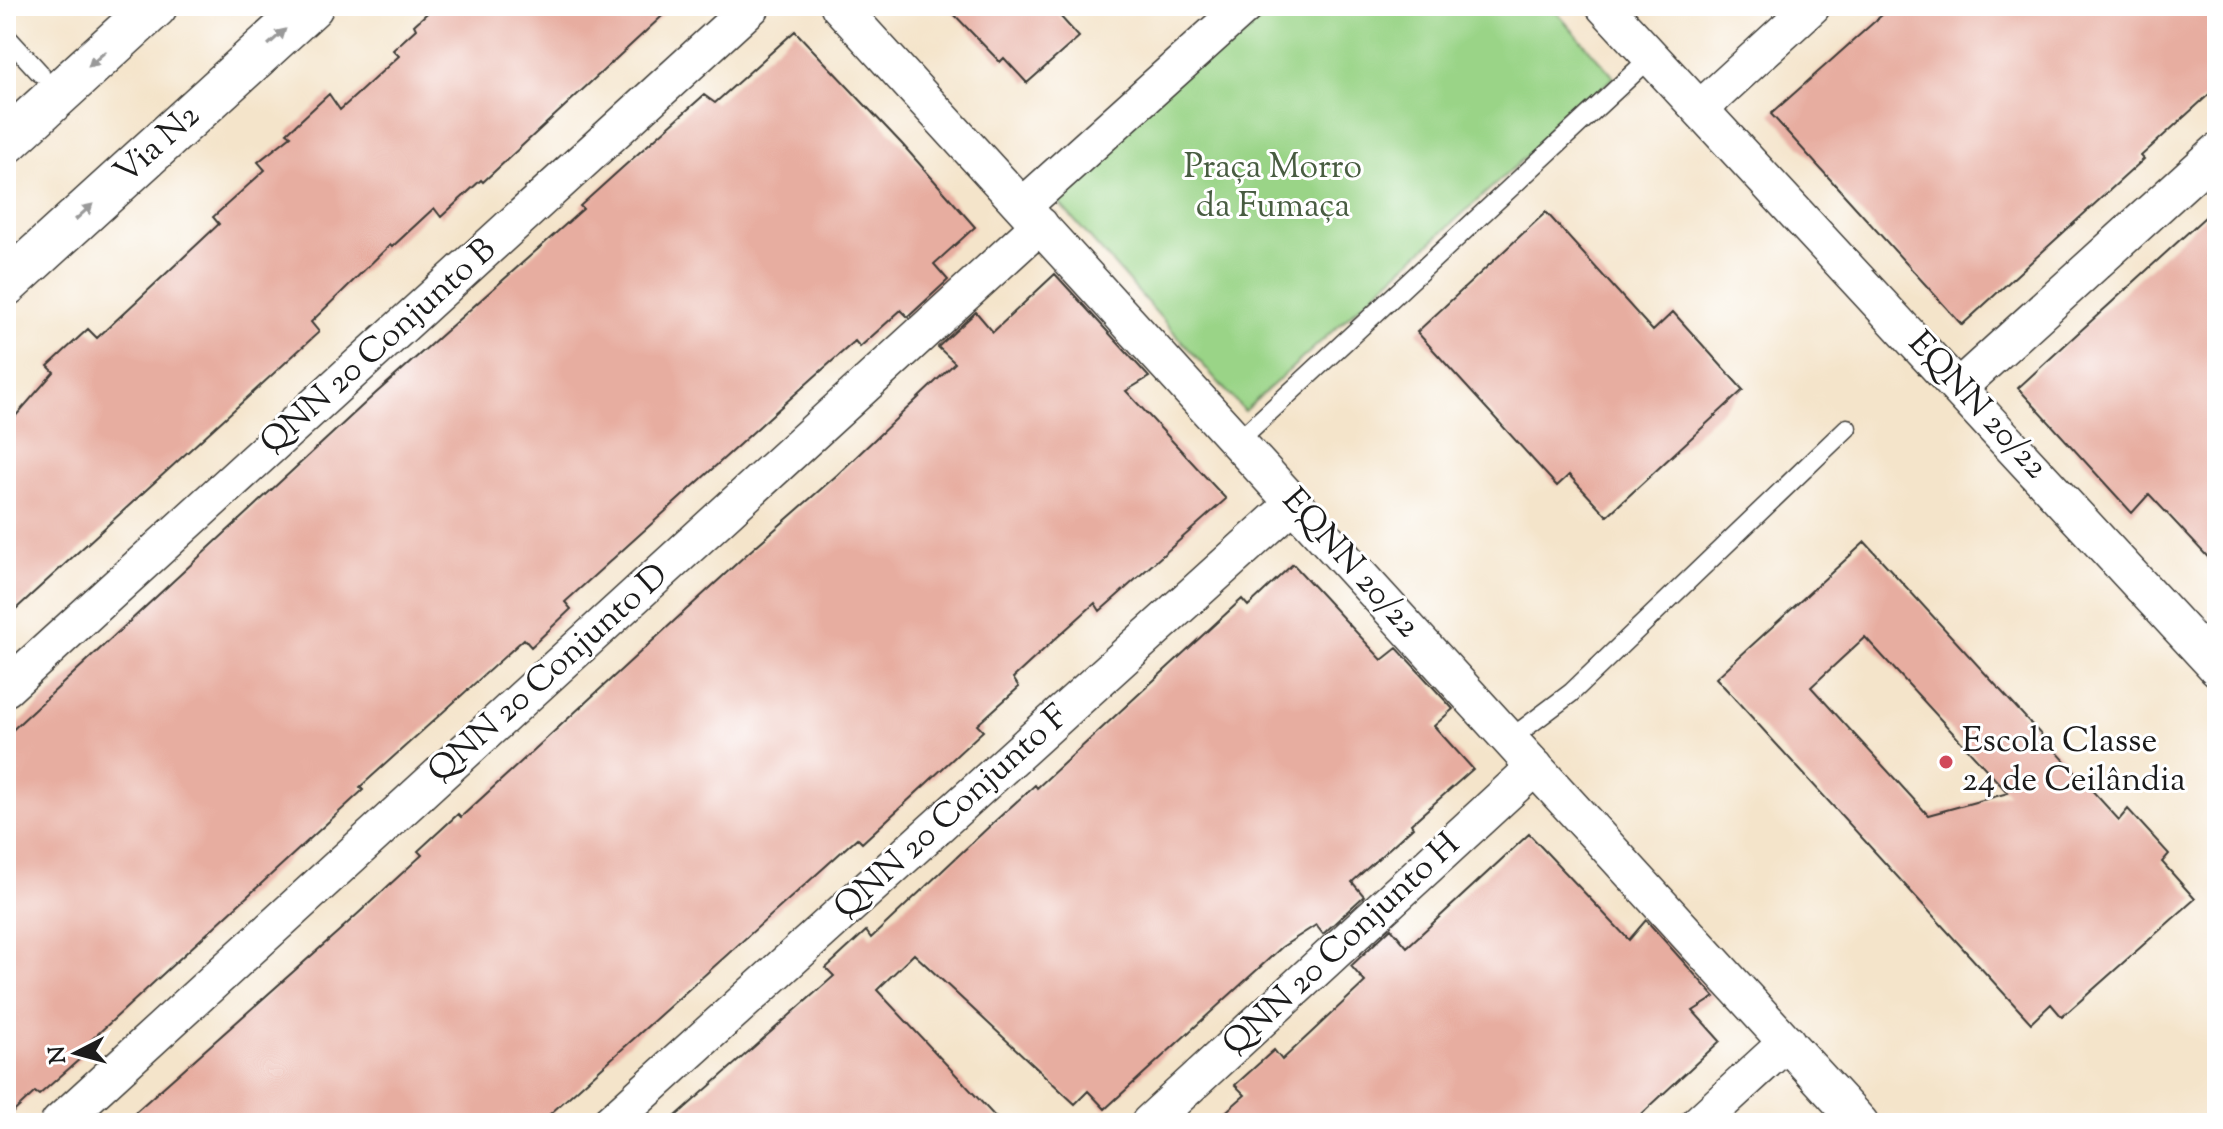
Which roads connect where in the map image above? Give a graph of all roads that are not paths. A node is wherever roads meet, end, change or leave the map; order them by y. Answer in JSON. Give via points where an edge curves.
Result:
{"nodes":[{"id":1,"x":112,"y":6,"type":"edge"},
{"id":2,"x":155,"y":6,"type":"edge"},
{"id":3,"x":311,"y":6,"type":"edge"},
{"id":4,"x":752,"y":6,"type":"edge"},
{"id":5,"x":839,"y":6,"type":"edge"},
{"id":6,"x":1245,"y":6,"type":"edge"},
{"id":7,"x":1604,"y":6,"type":"edge"},
{"id":8,"x":1812,"y":6,"type":"edge"},
{"id":9,"x":6,"y":36,"type":"edge"},
{"id":10,"x":1651,"y":57,"type":"junction"},
{"id":11,"x":40,"y":73,"type":"junction"},
{"id":12,"x":6,"y":105,"type":"edge"},
{"id":13,"x":1701,"y":108,"type":"junction"},
{"id":14,"x":6,"y":142,"type":"edge"},
{"id":15,"x":2217,"y":152,"type":"edge"},
{"id":16,"x":1032,"y":215,"type":"junction"},
{"id":17,"x":22,"y":252,"type":"edge"},
{"id":18,"x":6,"y":284,"type":"edge"},
{"id":19,"x":1959,"y":387,"type":"junction"},
{"id":20,"x":1847,"y":428,"type":"dead end"},
{"id":21,"x":1238,"y":441,"type":"junction"},
{"id":22,"x":1294,"y":503,"type":"junction"},
{"id":23,"x":2212,"y":653,"type":"edge"},
{"id":24,"x":6,"y":688,"type":"edge"},
{"id":25,"x":1510,"y":739,"type":"junction"},
{"id":26,"x":1535,"y":767,"type":"junction"},
{"id":27,"x":1787,"y":1042,"type":"junction"},
{"id":28,"x":59,"y":1123,"type":"edge"},
{"id":29,"x":610,"y":1123,"type":"edge"},
{"id":30,"x":1149,"y":1123,"type":"edge"},
{"id":31,"x":1699,"y":1123,"type":"edge"},
{"id":32,"x":1860,"y":1123,"type":"edge"}],
"edges":[{"from":1,"to":11,"type":"main road"},
{"from":2,"to":14,"type":"main road","one_way":true},
{"from":17,"to":3,"type":"main road","name":"Via N2","one_way":true},
{"from":4,"to":24,"type":"street","name":"QNN 20 Conjunto B"},
{"from":5,"to":16,"type":"street","name":"EQNN 20/22"},
{"from":6,"to":16,"type":"street","name":"QNN 20 Conjunto D"},
{"from":7,"to":10,"type":"street","name":"EQNN 20/22"},
{"from":8,"to":13,"type":"street"},
{"from":9,"to":11,"type":"lane"},
{"from":10,"to":13,"type":"street","name":"EQNN 20/22"},
{"from":10,"to":21,"type":"lane"},
{"from":11,"to":12,"type":"main road"},
{"from":13,"to":19,"type":"street","name":"EQNN 20/22"},
{"from":15,"to":19,"type":"street"},
{"from":16,"to":21,"type":"street","name":"EQNN 20/22"},
{"from":16,"to":28,"type":"street","name":"QNN 20 Conjunto D"},
{"from":17,"to":18,"type":"main road","name":"Via N2"},
{"from":19,"to":23,"type":"street","name":"EQNN 20/22"},
{"from":20,"to":25,"type":"lane","via":[[1571,693]]},
{"from":21,"to":22,"type":"street","name":"EQNN 20/22"},
{"from":22,"to":25,"type":"street","name":"EQNN 20/22"},
{"from":22,"to":29,"type":"street","name":"QNN 20 Conjunto F"},
{"from":25,"to":26,"type":"street","name":"EQNN 20/22"},
{"from":26,"to":27,"type":"street","name":"EQNN 20/22"},
{"from":26,"to":30,"type":"street","name":"QNN 20 Conjunto H"},
{"from":27,"to":31,"type":"street"},
{"from":27,"to":32,"type":"street","name":"EQNN 20/22"}]}
